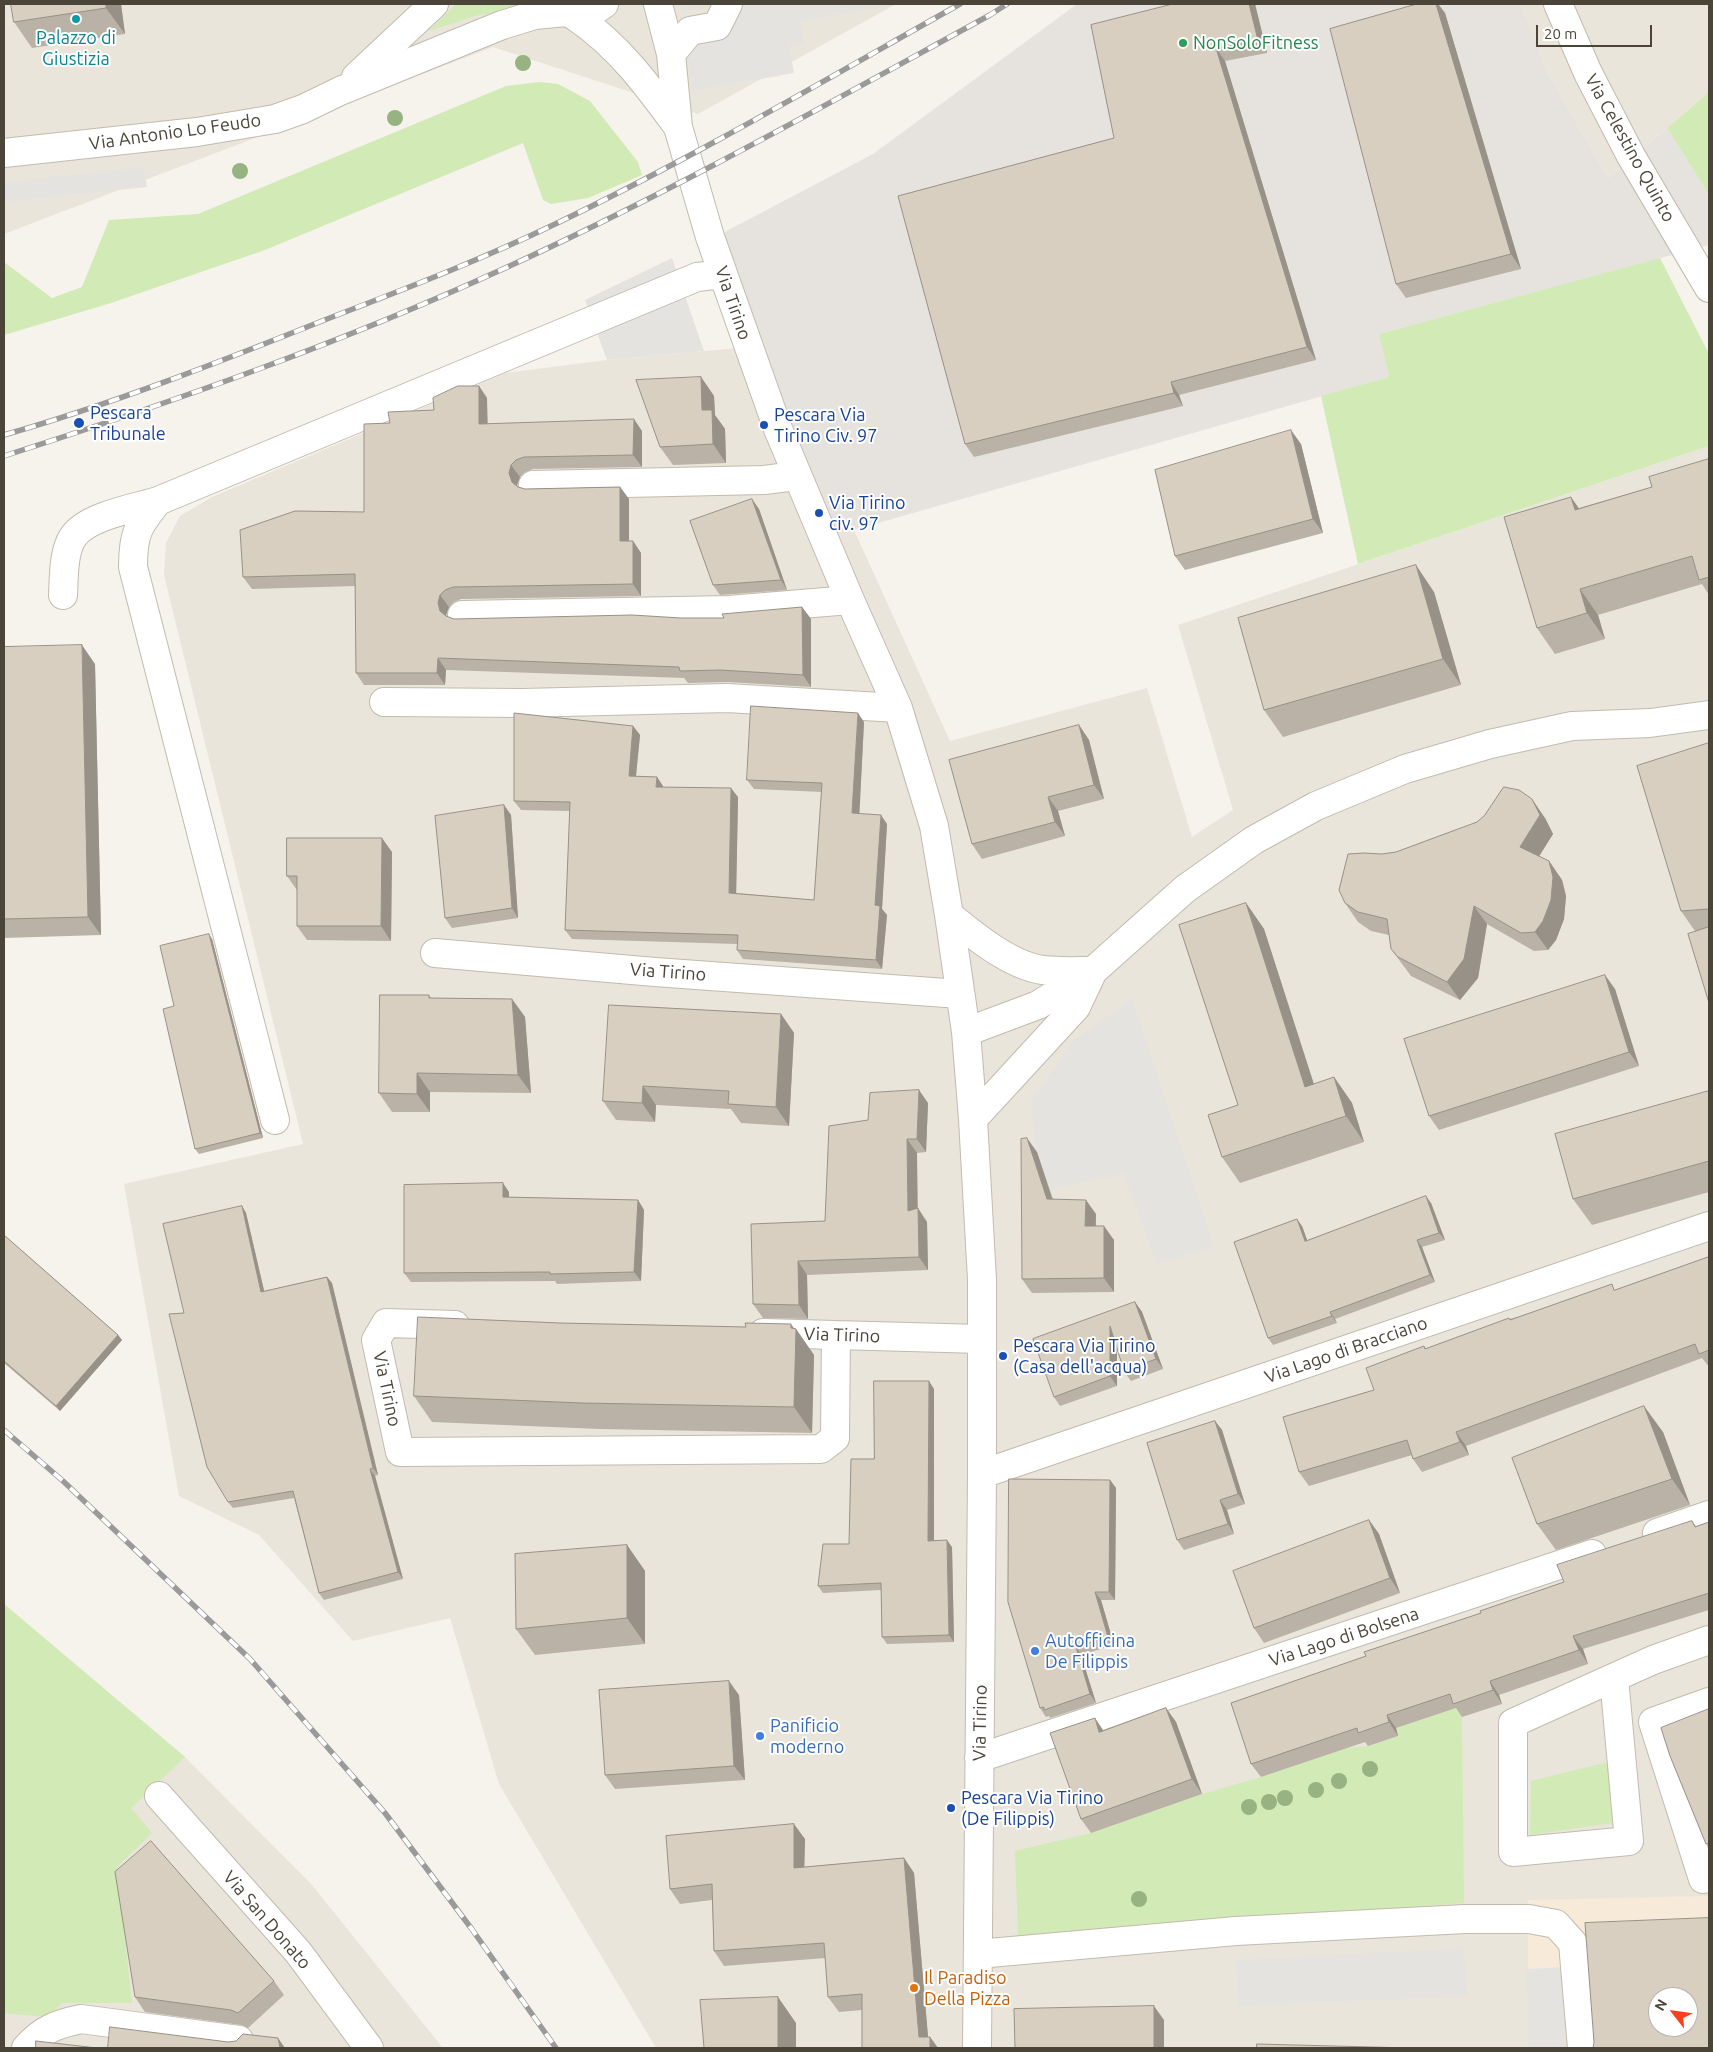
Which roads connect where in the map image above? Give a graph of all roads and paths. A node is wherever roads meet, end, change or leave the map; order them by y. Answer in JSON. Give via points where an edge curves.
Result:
{"nodes":[{"id":1,"x":434,"y":4,"type":"edge"},
{"id":2,"x":604,"y":4,"type":"edge"},
{"id":3,"x":658,"y":4,"type":"edge"},
{"id":4,"x":1558,"y":4,"type":"edge"},
{"id":5,"x":564,"y":10,"type":"edge"},
{"id":6,"x":722,"y":15,"type":"edge"},
{"id":7,"x":671,"y":54,"type":"junction"},
{"id":8,"x":340,"y":91,"type":"junction"},
{"id":9,"x":678,"y":127,"type":"junction"},
{"id":10,"x":4,"y":153,"type":"edge"},
{"id":11,"x":723,"y":274,"type":"junction"},
{"id":12,"x":1709,"y":288,"type":"edge"},
{"id":13,"x":796,"y":476,"type":"junction"},
{"id":14,"x":533,"y":485,"type":"dead end"},
{"id":15,"x":158,"y":501,"type":"junction"},
{"id":16,"x":63,"y":595,"type":"dead end"},
{"id":17,"x":850,"y":600,"type":"junction"},
{"id":18,"x":462,"y":615,"type":"dead end"},
{"id":19,"x":384,"y":702,"type":"dead end"},
{"id":20,"x":898,"y":708,"type":"junction"},
{"id":21,"x":1709,"y":715,"type":"edge"},
{"id":22,"x":949,"y":915,"type":"junction"},
{"id":23,"x":435,"y":953,"type":"dead end"},
{"id":24,"x":1093,"y":971,"type":"junction"},
{"id":25,"x":960,"y":994,"type":"junction"},
{"id":26,"x":966,"y":1032,"type":"junction"},
{"id":27,"x":973,"y":1119,"type":"junction"},
{"id":28,"x":275,"y":1120,"type":"dead end"},
{"id":29,"x":1709,"y":1226,"type":"edge"},
{"id":30,"x":484,"y":1326,"type":"edge"},
{"id":31,"x":738,"y":1332,"type":"edge"},
{"id":32,"x":836,"y":1335,"type":"junction"},
{"id":33,"x":982,"y":1339,"type":"junction"},
{"id":34,"x":982,"y":1474,"type":"junction"},
{"id":35,"x":1709,"y":1515,"type":"edge"},
{"id":36,"x":1709,"y":1640,"type":"edge"},
{"id":37,"x":1614,"y":1678,"type":"junction"},
{"id":38,"x":1709,"y":1702,"type":"edge"},
{"id":39,"x":979,"y":1758,"type":"junction"},
{"id":40,"x":159,"y":1796,"type":"dead end"},
{"id":41,"x":1709,"y":1878,"type":"edge"},
{"id":42,"x":978,"y":1954,"type":"junction"},
{"id":43,"x":239,"y":2040,"type":"edge"},
{"id":44,"x":26,"y":2048,"type":"edge"},
{"id":45,"x":369,"y":2048,"type":"edge"},
{"id":46,"x":976,"y":2048,"type":"edge"},
{"id":47,"x":1582,"y":2048,"type":"edge"}],
"edges":[{"from":1,"to":8,"type":"street","name":"Via Antonio Lo Feudo"},
{"from":2,"to":5,"type":"street","name":"Via Antonio Lo Feudo","via":[[594,11]]},
{"from":3,"to":7,"type":"street","name":"Via Tirino"},
{"from":4,"to":12,"type":"street","name":"Via Celestino Quinto","via":[[1588,73],[1631,156]]},
{"from":5,"to":8,"type":"street","name":"Via Antonio Lo Feudo","via":[[502,24]]},
{"from":5,"to":9,"type":"street","name":"Via Tirino","via":[[616,50]]},
{"from":6,"to":7,"type":"street","via":[[683,36]]},
{"from":7,"to":9,"type":"street","name":"Via Tirino"},
{"from":8,"to":10,"type":"street","name":"Via Antonio Lo Feudo","via":[[303,109],[248,125]]},
{"from":9,"to":11,"type":"street","name":"Via Tirino"},
{"from":11,"to":13,"type":"street","name":"Via Tirino"},
{"from":11,"to":15,"type":"street","via":[[697,277]]},
{"from":13,"to":14,"type":"street","via":[[764,480]]},
{"from":13,"to":17,"type":"street","name":"Via Tirino"},
{"from":15,"to":16,"type":"street","via":[[83,526],[72,538],[64,568]]},
{"from":15,"to":28,"type":"street","via":[[140,523],[133,545],[132,567]]},
{"from":17,"to":18,"type":"street","via":[[729,610]]},
{"from":17,"to":20,"type":"street","name":"Via Tirino"},
{"from":19,"to":20,"type":"street","via":[[524,703],[727,698]]},
{"from":20,"to":22,"type":"street","name":"Via Tirino","via":[[934,826]]},
{"from":21,"to":24,"type":"street","via":[[1650,723],[1572,726],[1490,744],[1405,770],[1324,803],[1254,840],[1185,889]]},
{"from":22,"to":24,"type":"street","via":[[975,937],[1009,958],[1041,970]]},
{"from":22,"to":25,"type":"street","name":"Via Tirino"},
{"from":23,"to":25,"type":"street","name":"Via Tirino"},
{"from":24,"to":26,"type":"street","via":[[1038,1005]]},
{"from":24,"to":27,"type":"street","via":[[1076,1007]]},
{"from":25,"to":26,"type":"street","name":"Via Tirino"},
{"from":26,"to":27,"type":"street","name":"Via Tirino"},
{"from":27,"to":33,"type":"street","name":"Via Tirino"},
{"from":29,"to":34,"type":"street","name":"Via Lago di Bracciano"},
{"from":30,"to":32,"type":"street","name":"Via Tirino","via":[[386,1323],[376,1340],[400,1452],[821,1449],[835,1438]]},
{"from":31,"to":32,"type":"street","name":"Via Tirino"},
{"from":32,"to":33,"type":"street","name":"Via Tirino"},
{"from":33,"to":34,"type":"street","name":"Via Tirino"},
{"from":34,"to":39,"type":"street","name":"Via Tirino"},
{"from":35,"to":39,"type":"street","name":"Via Lago di Bolsena"},
{"from":36,"to":37,"type":"street"},
{"from":37,"to":37,"type":"street","via":[[1630,1841],[1513,1852],[1513,1723]]},
{"from":38,"to":41,"type":"street","via":[[1652,1722],[1703,1879]]},
{"from":39,"to":42,"type":"street","name":"Via Tirino"},
{"from":40,"to":45,"type":"street","name":"Via San Donato","via":[[298,1952]]},
{"from":42,"to":46,"type":"street","name":"Via Tirino"},
{"from":42,"to":47,"type":"street","via":[[1236,1931],[1529,1918],[1556,1924],[1573,1943]]},
{"from":43,"to":44,"type":"street","via":[[81,2018],[55,2024],[35,2037]]}]}
